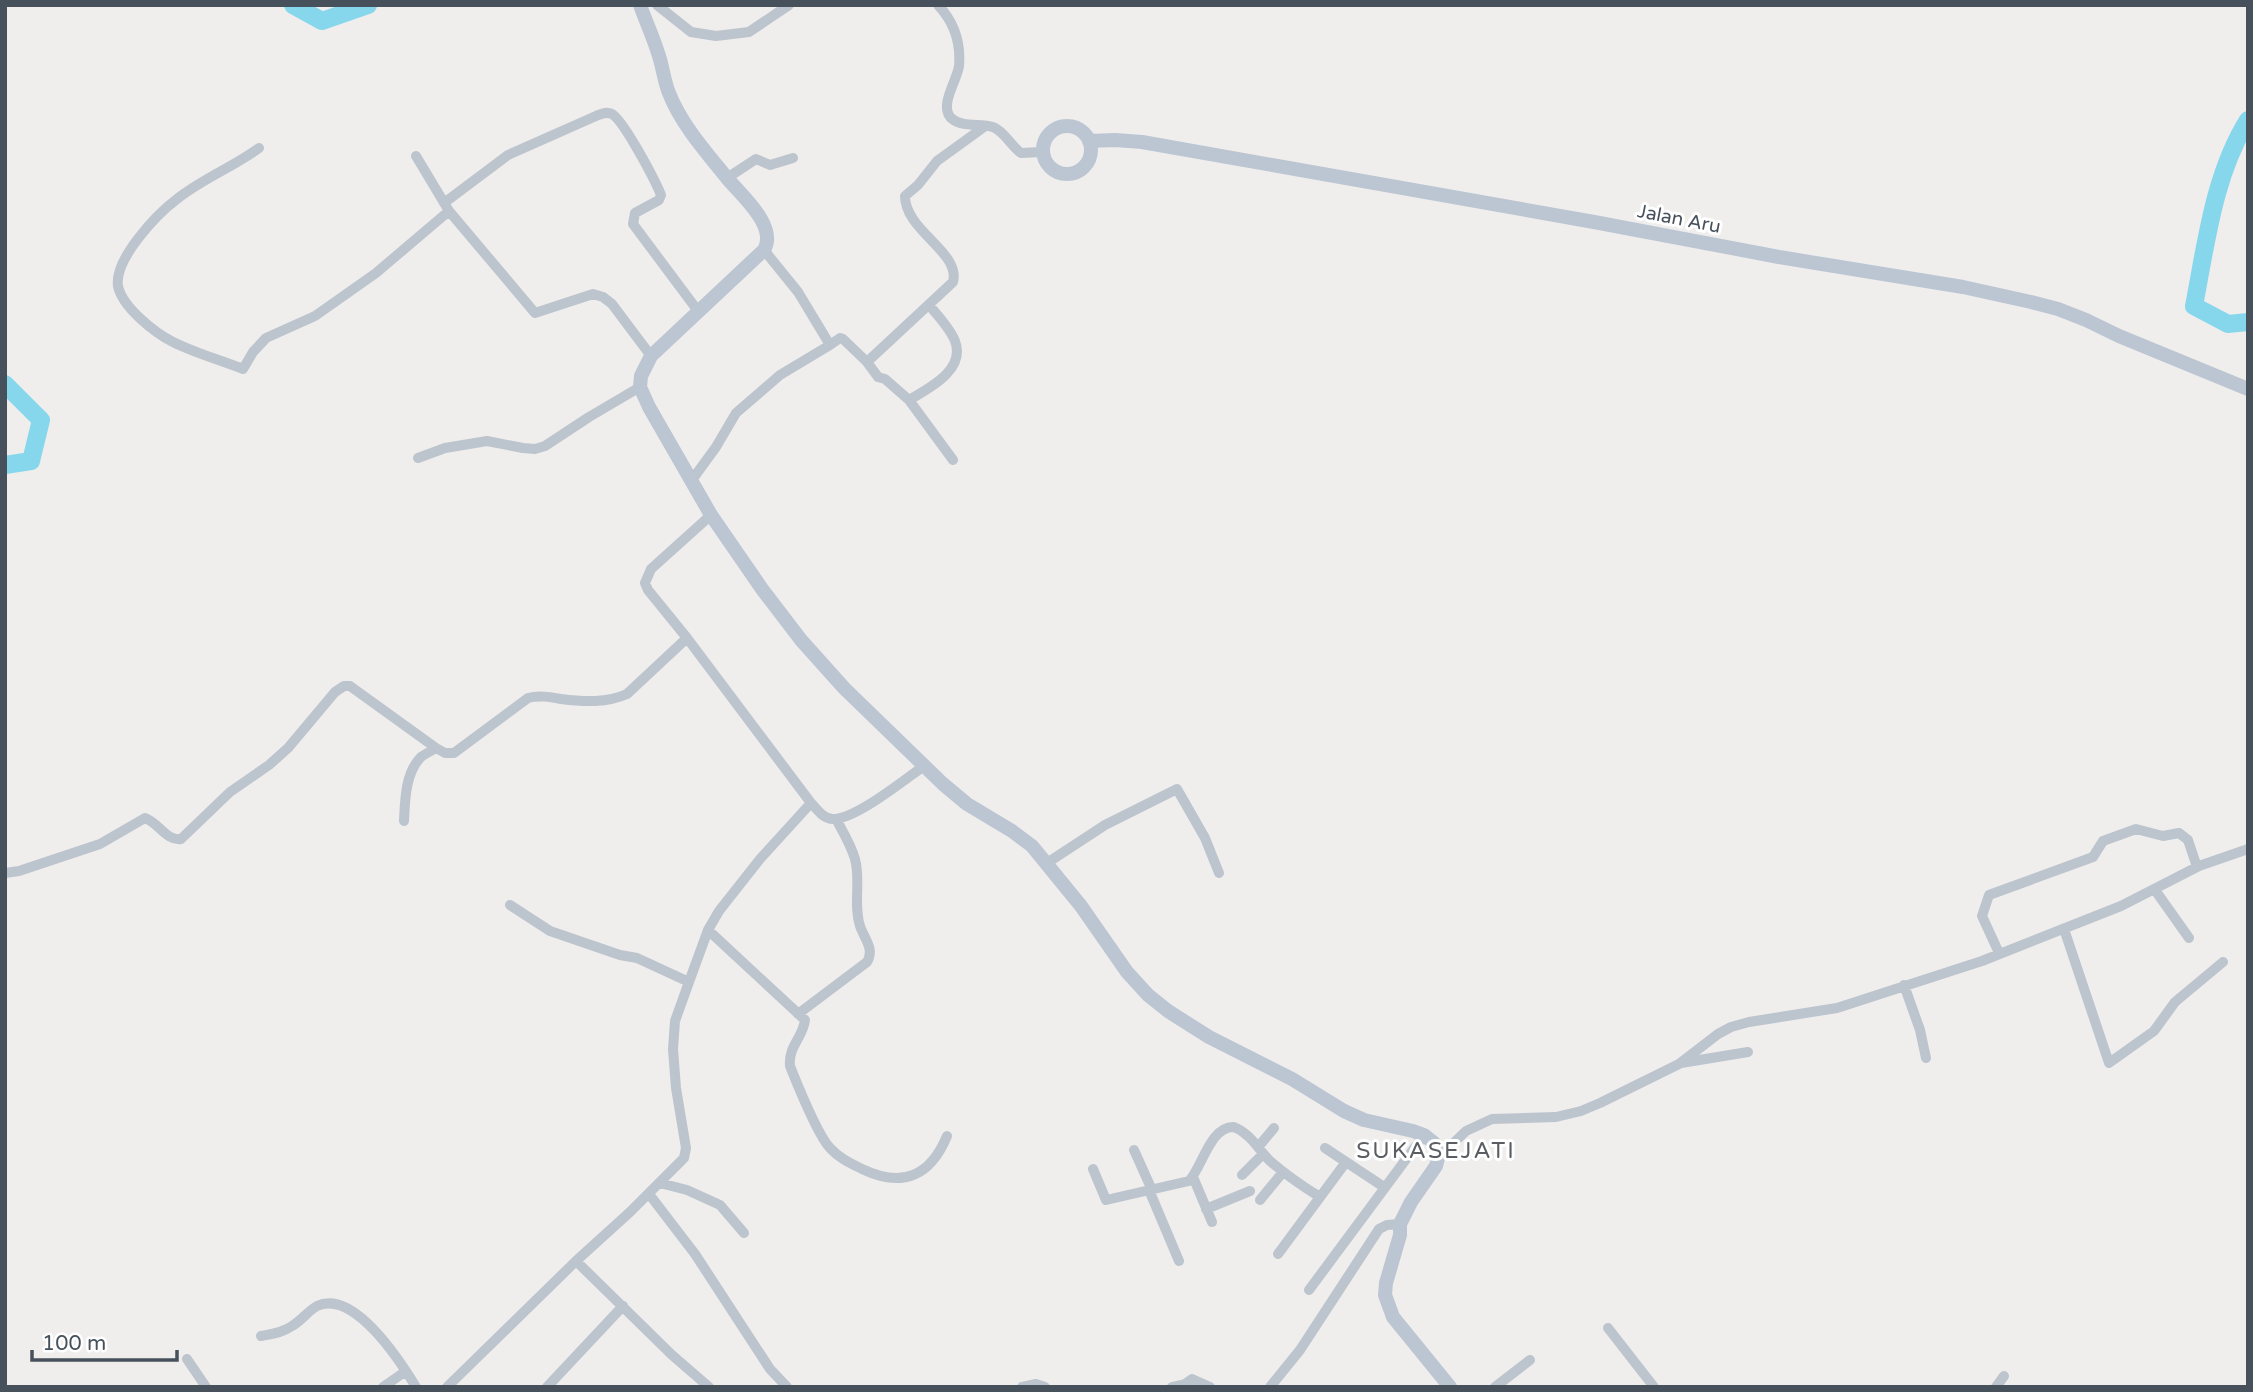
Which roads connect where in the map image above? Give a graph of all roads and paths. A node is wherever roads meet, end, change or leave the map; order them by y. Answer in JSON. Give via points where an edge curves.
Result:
{"nodes":[{"id":1,"x":640,"y":5,"type":"edge"},
{"id":2,"x":657,"y":5,"type":"edge"},
{"id":3,"x":789,"y":5,"type":"edge"},
{"id":4,"x":938,"y":5,"type":"edge"},
{"id":5,"x":984,"y":127,"type":"junction"},
{"id":6,"x":1089,"y":141,"type":"junction"},
{"id":7,"x":259,"y":148,"type":"dead end"},
{"id":8,"x":1042,"y":152,"type":"junction"},
{"id":9,"x":416,"y":156,"type":"dead end"},
{"id":10,"x":793,"y":158,"type":"dead end"},
{"id":11,"x":727,"y":178,"type":"junction"},
{"id":12,"x":447,"y":207,"type":"junction"},
{"id":13,"x":764,"y":250,"type":"junction"},
{"id":14,"x":929,"y":305,"type":"junction"},
{"id":15,"x":698,"y":311,"type":"junction"},
{"id":16,"x":830,"y":345,"type":"junction"},
{"id":17,"x":651,"y":356,"type":"junction"},
{"id":18,"x":867,"y":362,"type":"junction"},
{"id":19,"x":640,"y":387,"type":"junction"},
{"id":20,"x":2248,"y":389,"type":"edge"},
{"id":21,"x":909,"y":400,"type":"junction"},
{"id":22,"x":418,"y":458,"type":"dead end"},
{"id":23,"x":953,"y":460,"type":"dead end"},
{"id":24,"x":692,"y":480,"type":"junction"},
{"id":25,"x":711,"y":515,"type":"junction"},
{"id":26,"x":687,"y":638,"type":"junction"},
{"id":27,"x":436,"y":748,"type":"junction"},
{"id":28,"x":924,"y":766,"type":"junction"},
{"id":29,"x":811,"y":803,"type":"junction"},
{"id":30,"x":836,"y":819,"type":"junction"},
{"id":31,"x":404,"y":821,"type":"dead end"},
{"id":32,"x":2248,"y":849,"type":"edge"},
{"id":33,"x":1047,"y":863,"type":"junction"},
{"id":34,"x":2197,"y":867,"type":"junction"},
{"id":35,"x":5,"y":873,"type":"edge"},
{"id":36,"x":1219,"y":873,"type":"dead end"},
{"id":37,"x":2155,"y":890,"type":"junction"},
{"id":38,"x":510,"y":905,"type":"dead end"},
{"id":39,"x":2064,"y":929,"type":"junction"},
{"id":40,"x":708,"y":930,"type":"junction"},
{"id":41,"x":2189,"y":938,"type":"dead end"},
{"id":42,"x":1999,"y":953,"type":"junction"},
{"id":43,"x":2223,"y":962,"type":"dead end"},
{"id":44,"x":689,"y":982,"type":"junction"},
{"id":45,"x":1904,"y":985,"type":"junction"},
{"id":46,"x":799,"y":1014,"type":"junction"},
{"id":47,"x":1748,"y":1052,"type":"dead end"},
{"id":48,"x":1926,"y":1058,"type":"dead end"},
{"id":49,"x":1679,"y":1064,"type":"junction"},
{"id":50,"x":1274,"y":1128,"type":"dead end"},
{"id":51,"x":1423,"y":1135,"type":"junction"},
{"id":52,"x":947,"y":1136,"type":"dead end"},
{"id":53,"x":1325,"y":1148,"type":"dead end"},
{"id":54,"x":1134,"y":1150,"type":"dead end"},
{"id":55,"x":1261,"y":1150,"type":"junction"},
{"id":56,"x":1438,"y":1158,"type":"junction"},
{"id":57,"x":1346,"y":1162,"type":"junction"},
{"id":58,"x":1093,"y":1169,"type":"dead end"},
{"id":59,"x":1283,"y":1172,"type":"junction"},
{"id":60,"x":1242,"y":1175,"type":"dead end"},
{"id":61,"x":1193,"y":1177,"type":"junction"},
{"id":62,"x":660,"y":1183,"type":"junction"},
{"id":63,"x":1384,"y":1187,"type":"junction"},
{"id":64,"x":1150,"y":1190,"type":"junction"},
{"id":65,"x":1250,"y":1191,"type":"dead end"},
{"id":66,"x":649,"y":1194,"type":"junction"},
{"id":67,"x":1320,"y":1197,"type":"junction"},
{"id":68,"x":1260,"y":1200,"type":"dead end"},
{"id":69,"x":1206,"y":1209,"type":"junction"},
{"id":70,"x":1212,"y":1222,"type":"dead end"},
{"id":71,"x":1400,"y":1224,"type":"junction"},
{"id":72,"x":744,"y":1233,"type":"dead end"},
{"id":73,"x":1278,"y":1254,"type":"dead end"},
{"id":74,"x":576,"y":1261,"type":"junction"},
{"id":75,"x":1179,"y":1261,"type":"dead end"},
{"id":76,"x":1309,"y":1290,"type":"dead end"},
{"id":77,"x":623,"y":1306,"type":"junction"},
{"id":78,"x":1608,"y":1328,"type":"dead end"},
{"id":79,"x":261,"y":1336,"type":"dead end"},
{"id":80,"x":187,"y":1359,"type":"dead end"},
{"id":81,"x":1530,"y":1360,"type":"dead end"},
{"id":82,"x":406,"y":1371,"type":"junction"},
{"id":83,"x":2004,"y":1376,"type":"dead end"},
{"id":84,"x":206,"y":1387,"type":"edge"},
{"id":85,"x":383,"y":1387,"type":"edge"},
{"id":86,"x":416,"y":1387,"type":"edge"},
{"id":87,"x":447,"y":1387,"type":"edge"},
{"id":88,"x":547,"y":1387,"type":"edge"},
{"id":89,"x":709,"y":1387,"type":"edge"},
{"id":90,"x":787,"y":1387,"type":"edge"},
{"id":91,"x":1022,"y":1387,"type":"edge"},
{"id":92,"x":1045,"y":1387,"type":"edge"},
{"id":93,"x":1172,"y":1387,"type":"edge"},
{"id":94,"x":1210,"y":1387,"type":"edge"},
{"id":95,"x":1270,"y":1387,"type":"edge"},
{"id":96,"x":1450,"y":1387,"type":"edge"},
{"id":97,"x":1495,"y":1387,"type":"edge"},
{"id":98,"x":1654,"y":1387,"type":"edge"},
{"id":99,"x":1996,"y":1387,"type":"edge"}],
"edges":[{"from":1,"to":11,"type":"street","via":[[669,93]]},
{"from":2,"to":3,"type":"street","via":[[691,33],[716,36],[749,32]]},
{"from":4,"to":5,"type":"street","via":[[955,29],[958,46],[959,66],[946,107],[948,114],[961,123]]},
{"from":5,"to":8,"type":"street","via":[[995,128],[1021,153]]},
{"from":5,"to":14,"type":"street","via":[[937,161],[905,196],[912,219],[954,271],[953,282]]},
{"from":6,"to":8,"type":"street","via":[[1079,130],[1064,126],[1051,132]]},
{"from":6,"to":8,"type":"street","via":[[1090,158],[1071,174],[1055,172]]},
{"from":6,"to":20,"type":"street","name":"Jalan Aru","via":[[1142,142],[2031,302],[2086,320]]},
{"from":7,"to":12,"type":"street","via":[[198,184],[156,217],[127,254],[118,275],[122,296],[152,329],[243,369],[266,338],[314,316],[376,273]]},
{"from":9,"to":12,"type":"street"},
{"from":10,"to":11,"type":"street","via":[[770,166],[756,159]]},
{"from":11,"to":13,"type":"street","via":[[763,223],[768,236]]},
{"from":12,"to":15,"type":"street","via":[[509,155],[572,125],[611,114],[628,133],[661,195],[635,213],[633,224]]},
{"from":12,"to":17,"type":"street","via":[[535,313],[593,294],[603,297]]},
{"from":13,"to":15,"type":"street"},
{"from":13,"to":16,"type":"street","via":[[798,292]]},
{"from":14,"to":18,"type":"street"},
{"from":14,"to":21,"type":"street","via":[[950,331],[957,354],[944,377]]},
{"from":15,"to":17,"type":"street"},
{"from":16,"to":18,"type":"street","via":[[842,338]]},
{"from":16,"to":24,"type":"street","via":[[780,376],[736,413]]},
{"from":17,"to":19,"type":"street"},
{"from":18,"to":21,"type":"street","via":[[878,377]]},
{"from":19,"to":22,"type":"street","via":[[545,446],[523,448],[487,441]]},
{"from":19,"to":24,"type":"street"},
{"from":21,"to":23,"type":"street"},
{"from":24,"to":25,"type":"street"},
{"from":25,"to":26,"type":"street","via":[[651,569],[645,583]]},
{"from":25,"to":28,"type":"street","via":[[801,640]]},
{"from":26,"to":27,"type":"street","via":[[617,699],[533,696],[454,753]]},
{"from":26,"to":29,"type":"street"},
{"from":27,"to":31,"type":"street","via":[[420,758],[412,771]]},
{"from":27,"to":35,"type":"street","via":[[351,686],[344,686],[288,748],[230,792],[181,839],[170,838],[145,818],[100,844]]},
{"from":28,"to":30,"type":"street","via":[[879,798]]},
{"from":28,"to":33,"type":"street","via":[[967,804],[1032,846]]},
{"from":29,"to":30,"type":"street","via":[[826,818]]},
{"from":29,"to":40,"type":"street","via":[[736,887]]},
{"from":30,"to":46,"type":"street","via":[[855,860],[858,912],[870,956]]},
{"from":32,"to":34,"type":"street"},
{"from":33,"to":36,"type":"street","via":[[1105,825],[1177,789]]},
{"from":33,"to":51,"type":"street","via":[[1135,982],[1168,1011],[1344,1111]]},
{"from":34,"to":37,"type":"street"},
{"from":34,"to":42,"type":"street","via":[[2188,840],[2179,833],[2163,836],[2136,829],[2103,841],[2094,857],[1989,895],[1982,916]]},
{"from":37,"to":39,"type":"street"},
{"from":37,"to":41,"type":"street"},
{"from":38,"to":44,"type":"street","via":[[550,931],[637,958]]},
{"from":39,"to":42,"type":"street"},
{"from":39,"to":43,"type":"street","via":[[2109,1063],[2154,1031],[2175,1002]]},
{"from":40,"to":44,"type":"street"},
{"from":40,"to":46,"type":"street"},
{"from":42,"to":45,"type":"street"},
{"from":44,"to":62,"type":"street","via":[[675,1021],[673,1049],[685,1153]]},
{"from":45,"to":48,"type":"street"},
{"from":45,"to":49,"type":"street","via":[[1837,1008],[1731,1027]]},
{"from":46,"to":52,"type":"street","via":[[806,1024],[790,1054],[790,1066],[823,1139],[837,1155],[871,1173],[908,1178],[936,1158]]},
{"from":47,"to":49,"type":"street"},
{"from":49,"to":56,"type":"street","via":[[1581,1111],[1556,1117],[1492,1119],[1466,1131]]},
{"from":50,"to":55,"type":"street"},
{"from":51,"to":56,"type":"street","via":[[1434,1143]]},
{"from":51,"to":63,"type":"street"},
{"from":53,"to":57,"type":"street"},
{"from":54,"to":64,"type":"street"},
{"from":55,"to":59,"type":"street"},
{"from":55,"to":60,"type":"street"},
{"from":55,"to":61,"type":"street","via":[[1238,1129],[1228,1127],[1203,1155]]},
{"from":56,"to":71,"type":"street"},
{"from":57,"to":63,"type":"street"},
{"from":57,"to":67,"type":"street"},
{"from":58,"to":64,"type":"street","via":[[1107,1200]]},
{"from":59,"to":67,"type":"street"},
{"from":59,"to":68,"type":"street"},
{"from":61,"to":64,"type":"street"},
{"from":61,"to":69,"type":"street"},
{"from":62,"to":66,"type":"street"},
{"from":62,"to":72,"type":"street","via":[[720,1205]]},
{"from":63,"to":76,"type":"street"},
{"from":64,"to":75,"type":"street"},
{"from":65,"to":69,"type":"street"},
{"from":66,"to":74,"type":"street"},
{"from":66,"to":90,"type":"street"},
{"from":67,"to":73,"type":"street"},
{"from":69,"to":70,"type":"street"},
{"from":71,"to":95,"type":"street","via":[[1379,1229],[1300,1350]]},
{"from":71,"to":96,"type":"street","via":[[1385,1295],[1393,1317]]},
{"from":74,"to":77,"type":"street"},
{"from":74,"to":87,"type":"street"},
{"from":77,"to":88,"type":"street"},
{"from":77,"to":89,"type":"street"},
{"from":78,"to":98,"type":"street"},
{"from":79,"to":82,"type":"street","via":[[281,1332],[316,1307],[345,1306],[371,1328]]},
{"from":80,"to":84,"type":"street"},
{"from":81,"to":97,"type":"street"},
{"from":82,"to":85,"type":"street"},
{"from":82,"to":86,"type":"street"},
{"from":83,"to":99,"type":"street"},
{"from":91,"to":92,"type":"street"},
{"from":93,"to":94,"type":"street","via":[[1192,1379]]}]}
